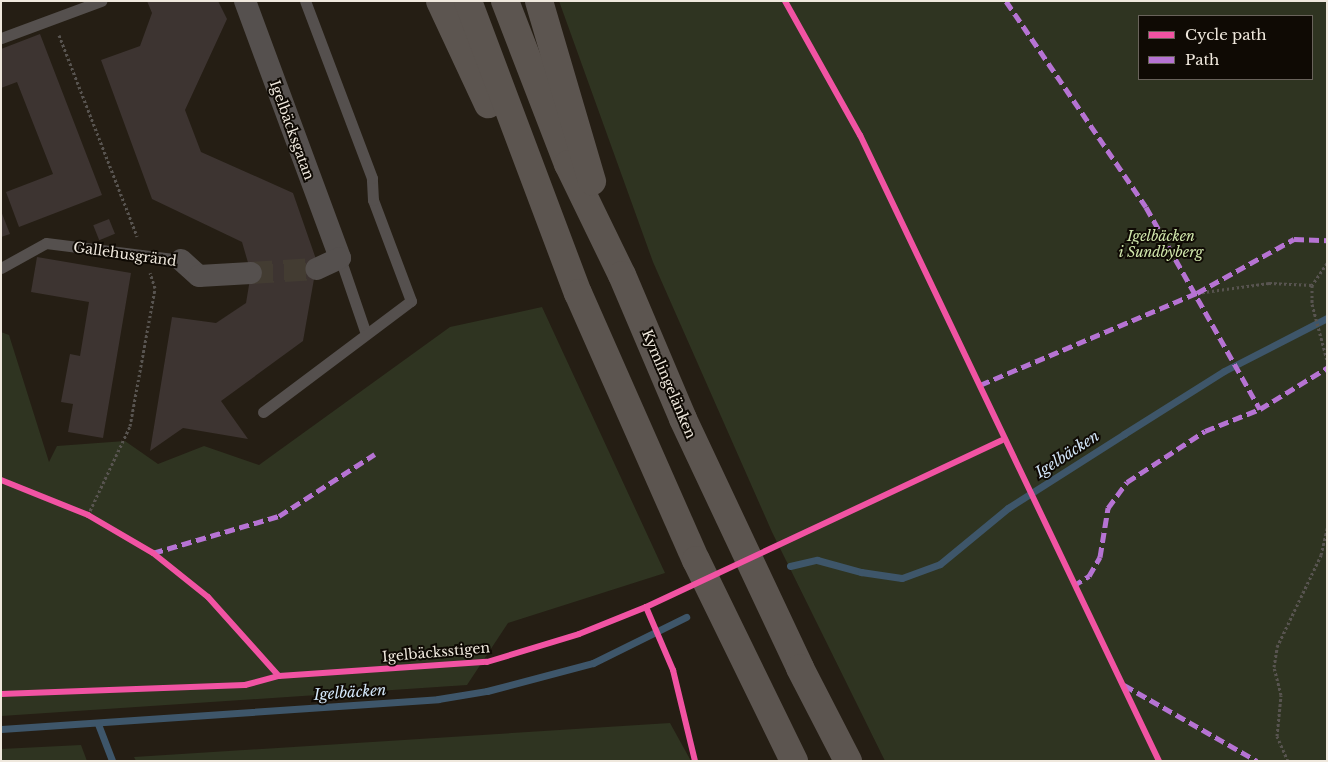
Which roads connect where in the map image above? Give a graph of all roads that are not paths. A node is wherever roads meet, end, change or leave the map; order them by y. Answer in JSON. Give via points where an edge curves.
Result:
{"nodes":[{"id":1,"x":100,"y":1,"type":"edge"},
{"id":2,"x":245,"y":1,"type":"edge"},
{"id":3,"x":305,"y":1,"type":"edge"},
{"id":4,"x":440,"y":1,"type":"edge"},
{"id":5,"x":468,"y":1,"type":"edge"},
{"id":6,"x":505,"y":1,"type":"edge"},
{"id":7,"x":538,"y":1,"type":"edge"},
{"id":8,"x":1,"y":38,"type":"edge"},
{"id":9,"x":340,"y":258,"type":"junction"},
{"id":10,"x":563,"y":258,"type":"junction"},
{"id":11,"x":181,"y":260,"type":"joint"},
{"id":12,"x":1,"y":268,"type":"edge"},
{"id":13,"x":316,"y":269,"type":"tunnel mouth"},
{"id":14,"x":619,"y":269,"type":"junction"},
{"id":15,"x":251,"y":273,"type":"tunnel mouth"},
{"id":16,"x":366,"y":334,"type":"junction"},
{"id":17,"x":263,"y":412,"type":"dead end"},
{"id":18,"x":794,"y":761,"type":"edge"},
{"id":19,"x":848,"y":761,"type":"edge"}],
"edges":[{"from":1,"to":8,"type":"lane"},
{"from":2,"to":9,"type":"street","name":"Igelbäcksgatan"},
{"from":3,"to":16,"type":"lane","via":[[372,178],[373,200],[411,302]]},
{"from":4,"to":10,"type":"highway"},
{"from":5,"to":10,"type":"highway"},
{"from":6,"to":14,"type":"highway","name":"Kymlingelänken","via":[[568,164]]},
{"from":7,"to":14,"type":"highway"},
{"from":9,"to":13,"type":"street"},
{"from":9,"to":16,"type":"lane"},
{"from":10,"to":18,"type":"highway","via":[[692,552]]},
{"from":11,"to":12,"type":"lane","name":"Gallehusgränd","via":[[46,243]]},
{"from":11,"to":15,"type":"street","name":"Gallehusgränd","via":[[199,276]]},
{"from":14,"to":19,"type":"highway","name":"Kymlingelänken","via":[[738,539]]},
{"from":16,"to":17,"type":"lane"}]}
